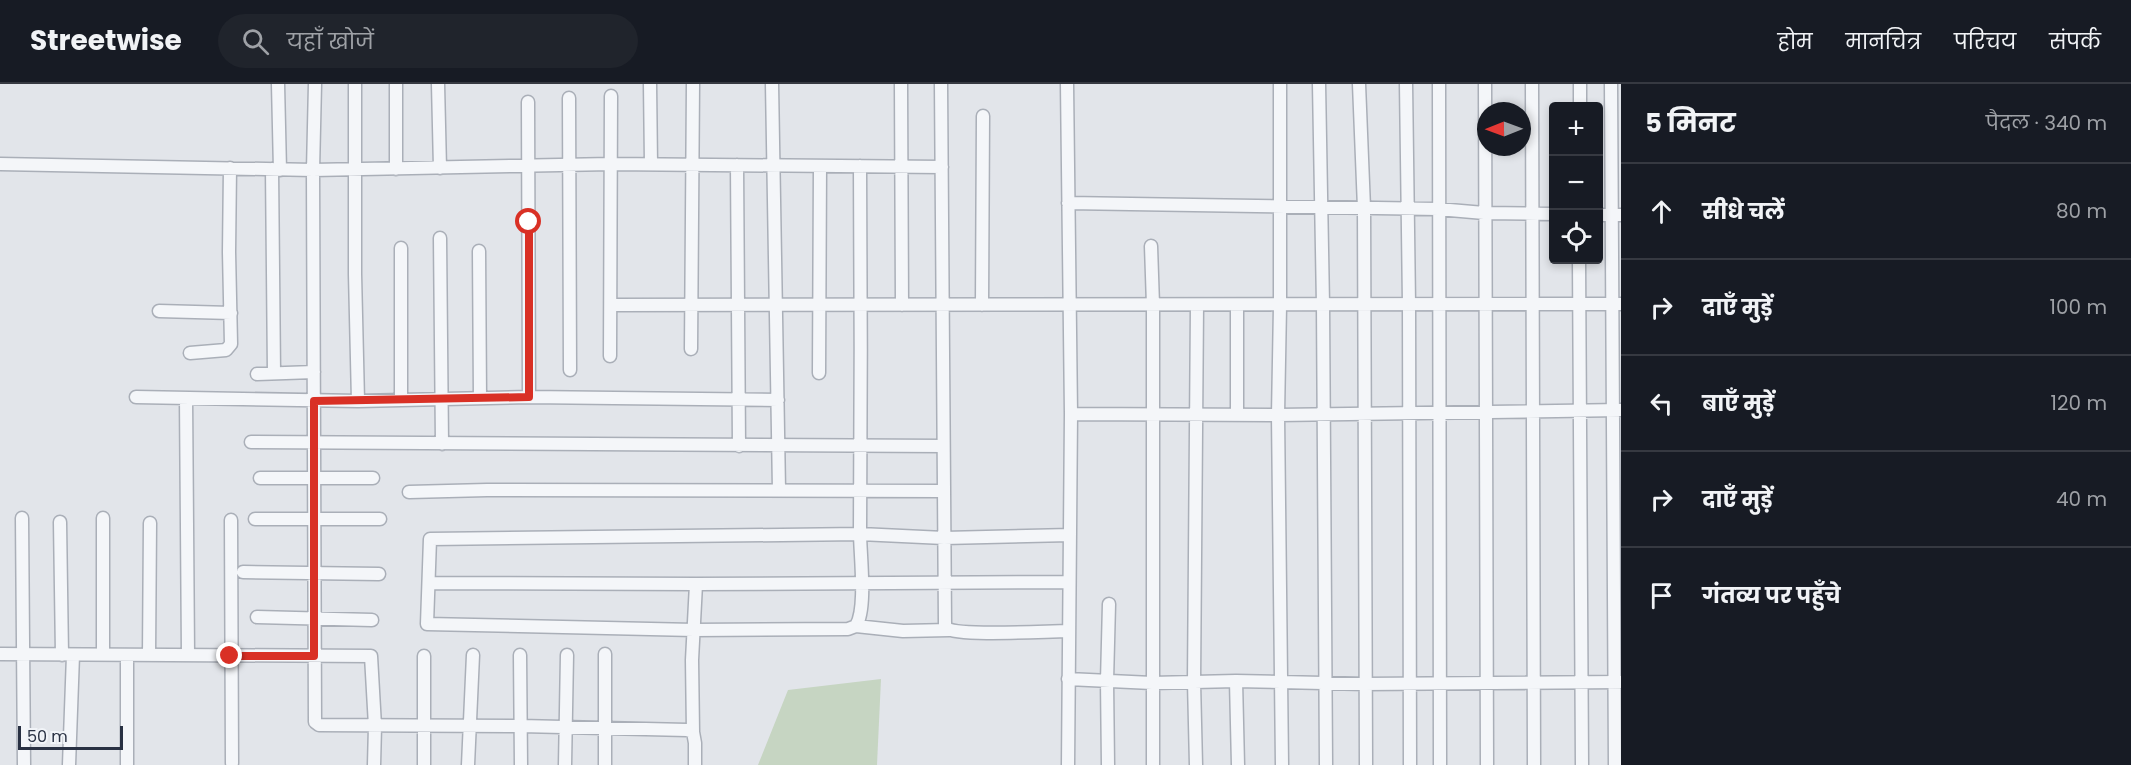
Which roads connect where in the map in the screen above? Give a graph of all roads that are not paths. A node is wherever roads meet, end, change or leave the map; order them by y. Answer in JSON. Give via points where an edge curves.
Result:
{"nodes":[{"id":1,"x":278,"y":84,"type":"edge"},
{"id":2,"x":315,"y":84,"type":"edge"},
{"id":3,"x":355,"y":84,"type":"edge"},
{"id":4,"x":396,"y":84,"type":"edge"},
{"id":5,"x":438,"y":84,"type":"edge"},
{"id":6,"x":650,"y":84,"type":"edge"},
{"id":7,"x":693,"y":84,"type":"edge"},
{"id":8,"x":772,"y":84,"type":"edge"},
{"id":9,"x":901,"y":84,"type":"edge"},
{"id":10,"x":941,"y":84,"type":"edge"},
{"id":11,"x":1067,"y":84,"type":"edge"},
{"id":12,"x":1280,"y":84,"type":"edge"},
{"id":13,"x":1319,"y":84,"type":"edge"},
{"id":14,"x":1359,"y":84,"type":"edge"},
{"id":15,"x":1406,"y":84,"type":"edge"},
{"id":16,"x":1439,"y":84,"type":"edge"},
{"id":17,"x":1485,"y":84,"type":"edge"},
{"id":18,"x":1532,"y":84,"type":"edge"},
{"id":19,"x":1580,"y":84,"type":"edge"},
{"id":20,"x":1611,"y":84,"type":"edge"},
{"id":21,"x":611,"y":96,"type":"dead end"},
{"id":22,"x":569,"y":98,"type":"dead end"},
{"id":23,"x":528,"y":102,"type":"dead end"},
{"id":24,"x":1580,"y":102,"type":"edge"},
{"id":25,"x":983,"y":116,"type":"dead end"},
{"id":26,"x":0,"y":164,"type":"edge"},
{"id":27,"x":611,"y":164,"type":"junction"},
{"id":28,"x":651,"y":164,"type":"junction"},
{"id":29,"x":528,"y":165,"type":"junction"},
{"id":30,"x":570,"y":165,"type":"junction"},
{"id":31,"x":692,"y":165,"type":"junction"},
{"id":32,"x":736,"y":165,"type":"junction"},
{"id":33,"x":774,"y":166,"type":"junction"},
{"id":34,"x":820,"y":166,"type":"junction"},
{"id":35,"x":860,"y":166,"type":"junction"},
{"id":36,"x":902,"y":167,"type":"junction"},
{"id":37,"x":942,"y":167,"type":"junction"},
{"id":38,"x":230,"y":168,"type":"junction"},
{"id":39,"x":440,"y":168,"type":"junction"},
{"id":40,"x":276,"y":169,"type":"junction"},
{"id":41,"x":396,"y":169,"type":"junction"},
{"id":42,"x":313,"y":170,"type":"junction"},
{"id":43,"x":355,"y":170,"type":"junction"},
{"id":44,"x":1068,"y":203,"type":"junction"},
{"id":45,"x":1280,"y":208,"type":"junction"},
{"id":46,"x":1364,"y":208,"type":"junction"},
{"id":47,"x":1407,"y":208,"type":"junction"},
{"id":48,"x":1322,"y":209,"type":"junction"},
{"id":49,"x":1438,"y":209,"type":"junction"},
{"id":50,"x":1484,"y":213,"type":"junction"},
{"id":51,"x":1549,"y":214,"type":"edge"},
{"id":52,"x":1533,"y":215,"type":"junction"},
{"id":53,"x":1610,"y":215,"type":"edge"},
{"id":54,"x":440,"y":238,"type":"dead end"},
{"id":55,"x":1151,"y":246,"type":"dead end"},
{"id":56,"x":401,"y":248,"type":"dead end"},
{"id":57,"x":479,"y":251,"type":"dead end"},
{"id":58,"x":1579,"y":264,"type":"edge"},
{"id":59,"x":1070,"y":304,"type":"junction"},
{"id":60,"x":1365,"y":304,"type":"junction"},
{"id":61,"x":1409,"y":304,"type":"junction"},
{"id":62,"x":1438,"y":304,"type":"junction"},
{"id":63,"x":1533,"y":304,"type":"junction"},
{"id":64,"x":1579,"y":304,"type":"junction"},
{"id":65,"x":1616,"y":304,"type":"edge"},
{"id":66,"x":611,"y":305,"type":"junction"},
{"id":67,"x":693,"y":305,"type":"junction"},
{"id":68,"x":738,"y":305,"type":"junction"},
{"id":69,"x":776,"y":305,"type":"junction"},
{"id":70,"x":819,"y":305,"type":"junction"},
{"id":71,"x":861,"y":305,"type":"junction"},
{"id":72,"x":902,"y":305,"type":"junction"},
{"id":73,"x":943,"y":305,"type":"junction"},
{"id":74,"x":982,"y":305,"type":"junction"},
{"id":75,"x":1153,"y":305,"type":"junction"},
{"id":76,"x":1197,"y":305,"type":"junction"},
{"id":77,"x":1237,"y":305,"type":"junction"},
{"id":78,"x":1323,"y":305,"type":"junction"},
{"id":79,"x":1485,"y":305,"type":"junction"},
{"id":80,"x":1280,"y":306,"type":"junction"},
{"id":81,"x":159,"y":311,"type":"dead end"},
{"id":82,"x":231,"y":313,"type":"junction"},
{"id":83,"x":691,"y":349,"type":"dead end"},
{"id":84,"x":190,"y":353,"type":"dead end"},
{"id":85,"x":610,"y":356,"type":"dead end"},
{"id":86,"x":570,"y":370,"type":"dead end"},
{"id":87,"x":314,"y":372,"type":"junction"},
{"id":88,"x":274,"y":373,"type":"junction"},
{"id":89,"x":819,"y":373,"type":"dead end"},
{"id":90,"x":257,"y":374,"type":"dead end"},
{"id":91,"x":136,"y":397,"type":"dead end"},
{"id":92,"x":529,"y":397,"type":"junction"},
{"id":93,"x":186,"y":398,"type":"junction"},
{"id":94,"x":480,"y":398,"type":"junction"},
{"id":95,"x":442,"y":399,"type":"junction"},
{"id":96,"x":738,"y":399,"type":"junction"},
{"id":97,"x":401,"y":400,"type":"junction"},
{"id":98,"x":778,"y":400,"type":"junction"},
{"id":99,"x":314,"y":401,"type":"junction"},
{"id":100,"x":358,"y":401,"type":"junction"},
{"id":101,"x":1617,"y":410,"type":"edge"},
{"id":102,"x":1533,"y":411,"type":"junction"},
{"id":103,"x":1580,"y":411,"type":"junction"},
{"id":104,"x":1409,"y":412,"type":"junction"},
{"id":105,"x":1439,"y":412,"type":"junction"},
{"id":106,"x":1485,"y":412,"type":"junction"},
{"id":107,"x":1365,"y":413,"type":"junction"},
{"id":108,"x":1071,"y":414,"type":"junction"},
{"id":109,"x":1152,"y":414,"type":"junction"},
{"id":110,"x":1196,"y":414,"type":"junction"},
{"id":111,"x":1323,"y":414,"type":"junction"},
{"id":112,"x":1238,"y":415,"type":"junction"},
{"id":113,"x":1278,"y":415,"type":"junction"},
{"id":114,"x":250,"y":442,"type":"dead end"},
{"id":115,"x":314,"y":443,"type":"junction"},
{"id":116,"x":442,"y":444,"type":"junction"},
{"id":117,"x":739,"y":446,"type":"junction"},
{"id":118,"x":778,"y":446,"type":"junction"},
{"id":119,"x":861,"y":446,"type":"junction"},
{"id":120,"x":943,"y":446,"type":"junction"},
{"id":121,"x":260,"y":478,"type":"dead end"},
{"id":122,"x":314,"y":478,"type":"junction"},
{"id":123,"x":373,"y":478,"type":"dead end"},
{"id":124,"x":779,"y":490,"type":"junction"},
{"id":125,"x":861,"y":490,"type":"junction"},
{"id":126,"x":944,"y":491,"type":"junction"},
{"id":127,"x":409,"y":492,"type":"dead end"},
{"id":128,"x":22,"y":518,"type":"dead end"},
{"id":129,"x":103,"y":518,"type":"dead end"},
{"id":130,"x":255,"y":519,"type":"dead end"},
{"id":131,"x":314,"y":519,"type":"junction"},
{"id":132,"x":380,"y":519,"type":"dead end"},
{"id":133,"x":231,"y":520,"type":"dead end"},
{"id":134,"x":60,"y":522,"type":"dead end"},
{"id":135,"x":150,"y":524,"type":"dead end"},
{"id":136,"x":860,"y":534,"type":"junction"},
{"id":137,"x":1070,"y":535,"type":"junction"},
{"id":138,"x":944,"y":538,"type":"junction"},
{"id":139,"x":243,"y":572,"type":"dead end"},
{"id":140,"x":314,"y":573,"type":"junction"},
{"id":141,"x":379,"y":574,"type":"dead end"},
{"id":142,"x":861,"y":582,"type":"junction"},
{"id":143,"x":944,"y":582,"type":"junction"},
{"id":144,"x":1069,"y":582,"type":"junction"},
{"id":145,"x":429,"y":583,"type":"junction"},
{"id":146,"x":696,"y":584,"type":"junction"},
{"id":147,"x":1109,"y":604,"type":"dead end"},
{"id":148,"x":257,"y":617,"type":"dead end"},
{"id":149,"x":314,"y":619,"type":"junction"},
{"id":150,"x":372,"y":620,"type":"dead end"},
{"id":151,"x":856,"y":626,"type":"junction"},
{"id":152,"x":694,"y":630,"type":"junction"},
{"id":153,"x":949,"y":630,"type":"junction"},
{"id":154,"x":1068,"y":631,"type":"junction"},
{"id":155,"x":0,"y":654,"type":"edge"},
{"id":156,"x":22,"y":654,"type":"junction"},
{"id":157,"x":567,"y":654,"type":"dead end"},
{"id":158,"x":605,"y":654,"type":"dead end"},
{"id":159,"x":68,"y":655,"type":"junction"},
{"id":160,"x":103,"y":655,"type":"junction"},
{"id":161,"x":127,"y":655,"type":"junction"},
{"id":162,"x":149,"y":655,"type":"junction"},
{"id":163,"x":188,"y":655,"type":"junction"},
{"id":164,"x":473,"y":655,"type":"dead end"},
{"id":165,"x":520,"y":655,"type":"dead end"},
{"id":166,"x":230,"y":656,"type":"junction"},
{"id":167,"x":314,"y":656,"type":"junction"},
{"id":168,"x":424,"y":656,"type":"dead end"},
{"id":169,"x":1068,"y":680,"type":"junction"},
{"id":170,"x":1107,"y":681,"type":"junction"},
{"id":171,"x":1236,"y":681,"type":"junction"},
{"id":172,"x":1282,"y":681,"type":"junction"},
{"id":173,"x":1194,"y":682,"type":"junction"},
{"id":174,"x":1325,"y":682,"type":"junction"},
{"id":175,"x":1533,"y":682,"type":"junction"},
{"id":176,"x":1581,"y":682,"type":"junction"},
{"id":177,"x":1617,"y":682,"type":"edge"},
{"id":178,"x":1152,"y":683,"type":"junction"},
{"id":179,"x":1409,"y":683,"type":"junction"},
{"id":180,"x":1487,"y":683,"type":"junction"},
{"id":181,"x":1365,"y":684,"type":"junction"},
{"id":182,"x":1440,"y":684,"type":"junction"},
{"id":183,"x":375,"y":726,"type":"junction"},
{"id":184,"x":521,"y":726,"type":"junction"},
{"id":185,"x":425,"y":727,"type":"junction"},
{"id":186,"x":470,"y":727,"type":"junction"},
{"id":187,"x":566,"y":727,"type":"junction"},
{"id":188,"x":606,"y":728,"type":"junction"},
{"id":189,"x":693,"y":732,"type":"junction"},
{"id":190,"x":232,"y":763,"type":"dead end"},
{"id":191,"x":24,"y":765,"type":"edge"},
{"id":192,"x":69,"y":765,"type":"edge"},
{"id":193,"x":127,"y":765,"type":"edge"},
{"id":194,"x":374,"y":765,"type":"edge"},
{"id":195,"x":424,"y":765,"type":"edge"},
{"id":196,"x":468,"y":765,"type":"edge"},
{"id":197,"x":521,"y":765,"type":"edge"},
{"id":198,"x":565,"y":765,"type":"edge"},
{"id":199,"x":605,"y":765,"type":"edge"},
{"id":200,"x":695,"y":765,"type":"edge"},
{"id":201,"x":1068,"y":765,"type":"edge"},
{"id":202,"x":1108,"y":765,"type":"edge"},
{"id":203,"x":1153,"y":765,"type":"edge"},
{"id":204,"x":1196,"y":765,"type":"edge"},
{"id":205,"x":1238,"y":765,"type":"edge"},
{"id":206,"x":1282,"y":765,"type":"edge"},
{"id":207,"x":1326,"y":765,"type":"edge"},
{"id":208,"x":1366,"y":765,"type":"edge"},
{"id":209,"x":1410,"y":765,"type":"edge"},
{"id":210,"x":1440,"y":765,"type":"edge"},
{"id":211,"x":1487,"y":765,"type":"edge"},
{"id":212,"x":1534,"y":765,"type":"edge"},
{"id":213,"x":1582,"y":765,"type":"edge"},
{"id":214,"x":1615,"y":765,"type":"edge"}],
"edges":[{"from":1,"to":40,"type":"street"},
{"from":2,"to":42,"type":"street"},
{"from":3,"to":43,"type":"street"},
{"from":4,"to":41,"type":"street"},
{"from":5,"to":39,"type":"street"},
{"from":6,"to":28,"type":"street"},
{"from":7,"to":31,"type":"street"},
{"from":8,"to":33,"type":"street"},
{"from":9,"to":36,"type":"street"},
{"from":10,"to":37,"type":"street"},
{"from":11,"to":44,"type":"street"},
{"from":12,"to":45,"type":"street"},
{"from":13,"to":48,"type":"street"},
{"from":14,"to":46,"type":"street"},
{"from":15,"to":47,"type":"street"},
{"from":16,"to":49,"type":"street"},
{"from":17,"to":50,"type":"street"},
{"from":18,"to":52,"type":"street"},
{"from":19,"to":24,"type":"street"},
{"from":20,"to":53,"type":"street"},
{"from":21,"to":27,"type":"street"},
{"from":22,"to":30,"type":"street"},
{"from":23,"to":29,"type":"street"},
{"from":25,"to":74,"type":"street"},
{"from":26,"to":38,"type":"street"},
{"from":27,"to":28,"type":"street"},
{"from":27,"to":30,"type":"street"},
{"from":27,"to":66,"type":"street"},
{"from":28,"to":31,"type":"street"},
{"from":29,"to":30,"type":"street"},
{"from":29,"to":39,"type":"street"},
{"from":29,"to":92,"type":"street"},
{"from":30,"to":86,"type":"street"},
{"from":31,"to":32,"type":"street"},
{"from":31,"to":67,"type":"street"},
{"from":32,"to":33,"type":"street"},
{"from":32,"to":68,"type":"street"},
{"from":33,"to":34,"type":"street"},
{"from":33,"to":69,"type":"street"},
{"from":34,"to":35,"type":"street"},
{"from":34,"to":70,"type":"street"},
{"from":35,"to":36,"type":"street"},
{"from":35,"to":71,"type":"street"},
{"from":36,"to":37,"type":"street"},
{"from":36,"to":72,"type":"street"},
{"from":37,"to":73,"type":"street"},
{"from":38,"to":40,"type":"street"},
{"from":38,"to":82,"type":"street"},
{"from":39,"to":41,"type":"street"},
{"from":40,"to":42,"type":"street"},
{"from":40,"to":88,"type":"street"},
{"from":41,"to":43,"type":"street"},
{"from":42,"to":43,"type":"street"},
{"from":42,"to":87,"type":"street"},
{"from":43,"to":100,"type":"street"},
{"from":44,"to":45,"type":"street"},
{"from":44,"to":59,"type":"street"},
{"from":45,"to":48,"type":"street"},
{"from":45,"to":80,"type":"street"},
{"from":46,"to":47,"type":"street"},
{"from":46,"to":48,"type":"street"},
{"from":46,"to":60,"type":"street"},
{"from":47,"to":49,"type":"street"},
{"from":47,"to":61,"type":"street"},
{"from":48,"to":78,"type":"street"},
{"from":49,"to":50,"type":"street"},
{"from":49,"to":62,"type":"street"},
{"from":50,"to":52,"type":"street"},
{"from":50,"to":79,"type":"street"},
{"from":51,"to":52,"type":"street"},
{"from":52,"to":63,"type":"street"},
{"from":53,"to":65,"type":"street"},
{"from":54,"to":95,"type":"street"},
{"from":55,"to":75,"type":"street"},
{"from":56,"to":97,"type":"street"},
{"from":57,"to":94,"type":"street"},
{"from":58,"to":64,"type":"street"},
{"from":59,"to":74,"type":"street"},
{"from":59,"to":75,"type":"street"},
{"from":59,"to":108,"type":"street"},
{"from":60,"to":61,"type":"street"},
{"from":60,"to":78,"type":"street"},
{"from":60,"to":107,"type":"street"},
{"from":61,"to":62,"type":"street"},
{"from":61,"to":104,"type":"street"},
{"from":62,"to":79,"type":"street"},
{"from":62,"to":105,"type":"street"},
{"from":63,"to":64,"type":"street"},
{"from":63,"to":79,"type":"street"},
{"from":63,"to":102,"type":"street"},
{"from":64,"to":65,"type":"street"},
{"from":64,"to":103,"type":"street"},
{"from":65,"to":101,"type":"street"},
{"from":66,"to":67,"type":"street"},
{"from":66,"to":85,"type":"street"},
{"from":67,"to":68,"type":"street"},
{"from":67,"to":83,"type":"street"},
{"from":68,"to":69,"type":"street"},
{"from":68,"to":96,"type":"street"},
{"from":69,"to":70,"type":"street"},
{"from":69,"to":98,"type":"street"},
{"from":70,"to":71,"type":"street"},
{"from":70,"to":89,"type":"street"},
{"from":71,"to":72,"type":"street"},
{"from":71,"to":119,"type":"street"},
{"from":72,"to":73,"type":"street"},
{"from":73,"to":74,"type":"street"},
{"from":73,"to":120,"type":"street"},
{"from":75,"to":76,"type":"street"},
{"from":75,"to":109,"type":"street"},
{"from":76,"to":77,"type":"street"},
{"from":76,"to":110,"type":"street"},
{"from":77,"to":80,"type":"street"},
{"from":77,"to":112,"type":"street"},
{"from":78,"to":80,"type":"street"},
{"from":78,"to":111,"type":"street"},
{"from":79,"to":106,"type":"street"},
{"from":80,"to":113,"type":"street"},
{"from":81,"to":82,"type":"street"},
{"from":82,"to":84,"type":"street","via":[[229,347]]},
{"from":87,"to":88,"type":"street"},
{"from":87,"to":99,"type":"street"},
{"from":88,"to":90,"type":"street"},
{"from":91,"to":93,"type":"street"},
{"from":92,"to":94,"type":"street"},
{"from":92,"to":96,"type":"street"},
{"from":93,"to":99,"type":"street"},
{"from":93,"to":163,"type":"street"},
{"from":94,"to":95,"type":"street"},
{"from":95,"to":97,"type":"street"},
{"from":95,"to":116,"type":"street"},
{"from":96,"to":98,"type":"street"},
{"from":96,"to":117,"type":"street"},
{"from":97,"to":100,"type":"street"},
{"from":98,"to":118,"type":"street"},
{"from":99,"to":100,"type":"street"},
{"from":99,"to":115,"type":"street"},
{"from":101,"to":103,"type":"street"},
{"from":101,"to":177,"type":"street"},
{"from":102,"to":103,"type":"street"},
{"from":102,"to":106,"type":"street"},
{"from":102,"to":175,"type":"street"},
{"from":103,"to":176,"type":"street"},
{"from":104,"to":105,"type":"street"},
{"from":104,"to":107,"type":"street"},
{"from":104,"to":179,"type":"street"},
{"from":105,"to":106,"type":"street"},
{"from":105,"to":182,"type":"street"},
{"from":106,"to":180,"type":"street"},
{"from":107,"to":111,"type":"street"},
{"from":107,"to":181,"type":"street"},
{"from":108,"to":109,"type":"street"},
{"from":108,"to":137,"type":"street"},
{"from":109,"to":110,"type":"street"},
{"from":109,"to":178,"type":"street"},
{"from":110,"to":112,"type":"street"},
{"from":110,"to":173,"type":"street"},
{"from":111,"to":113,"type":"street"},
{"from":111,"to":174,"type":"street"},
{"from":112,"to":113,"type":"street"},
{"from":113,"to":172,"type":"street"},
{"from":114,"to":115,"type":"street"},
{"from":115,"to":116,"type":"street"},
{"from":115,"to":122,"type":"street"},
{"from":116,"to":117,"type":"street"},
{"from":117,"to":118,"type":"street"},
{"from":118,"to":119,"type":"street"},
{"from":118,"to":124,"type":"street"},
{"from":119,"to":120,"type":"street"},
{"from":119,"to":125,"type":"street"},
{"from":120,"to":126,"type":"street"},
{"from":121,"to":122,"type":"street"},
{"from":122,"to":123,"type":"street"},
{"from":122,"to":131,"type":"street"},
{"from":124,"to":125,"type":"street"},
{"from":124,"to":127,"type":"street"},
{"from":125,"to":126,"type":"street"},
{"from":125,"to":136,"type":"street"},
{"from":126,"to":138,"type":"street"},
{"from":128,"to":156,"type":"street"},
{"from":129,"to":160,"type":"street"},
{"from":130,"to":131,"type":"street"},
{"from":131,"to":132,"type":"street"},
{"from":131,"to":140,"type":"street"},
{"from":133,"to":166,"type":"street"},
{"from":134,"to":159,"type":"street"},
{"from":135,"to":162,"type":"street"},
{"from":136,"to":138,"type":"street"},
{"from":136,"to":142,"type":"street"},
{"from":136,"to":145,"type":"street","via":[[430,538]]},
{"from":137,"to":138,"type":"street"},
{"from":137,"to":144,"type":"street"},
{"from":138,"to":143,"type":"street"},
{"from":139,"to":140,"type":"street"},
{"from":140,"to":141,"type":"street"},
{"from":140,"to":149,"type":"street"},
{"from":142,"to":143,"type":"street"},
{"from":142,"to":146,"type":"street"},
{"from":142,"to":151,"type":"street","via":[[861,613]]},
{"from":143,"to":144,"type":"street"},
{"from":143,"to":153,"type":"street","via":[[945,624]]},
{"from":144,"to":154,"type":"street"},
{"from":145,"to":146,"type":"street"},
{"from":145,"to":152,"type":"street","via":[[428,624]]},
{"from":146,"to":152,"type":"street"},
{"from":147,"to":170,"type":"street"},
{"from":148,"to":149,"type":"street"},
{"from":149,"to":150,"type":"street"},
{"from":149,"to":167,"type":"street"},
{"from":151,"to":152,"type":"street"},
{"from":151,"to":153,"type":"street"},
{"from":152,"to":189,"type":"street"},
{"from":153,"to":154,"type":"street"},
{"from":154,"to":169,"type":"street"},
{"from":155,"to":156,"type":"street"},
{"from":156,"to":159,"type":"street"},
{"from":156,"to":191,"type":"street"},
{"from":157,"to":187,"type":"street"},
{"from":158,"to":188,"type":"street"},
{"from":159,"to":160,"type":"street"},
{"from":159,"to":192,"type":"street"},
{"from":160,"to":161,"type":"street"},
{"from":161,"to":162,"type":"street"},
{"from":161,"to":193,"type":"street"},
{"from":162,"to":163,"type":"street"},
{"from":163,"to":166,"type":"street"},
{"from":164,"to":186,"type":"street"},
{"from":165,"to":184,"type":"street"},
{"from":166,"to":167,"type":"street"},
{"from":166,"to":190,"type":"street"},
{"from":167,"to":183,"type":"street","via":[[317,724]]},
{"from":167,"to":183,"type":"street","via":[[371,656]]},
{"from":168,"to":185,"type":"street"},
{"from":169,"to":170,"type":"street"},
{"from":169,"to":201,"type":"street"},
{"from":170,"to":178,"type":"street"},
{"from":170,"to":202,"type":"street"},
{"from":171,"to":172,"type":"street"},
{"from":171,"to":173,"type":"street"},
{"from":171,"to":205,"type":"street"},
{"from":172,"to":174,"type":"street"},
{"from":172,"to":206,"type":"street"},
{"from":173,"to":178,"type":"street"},
{"from":173,"to":204,"type":"street"},
{"from":174,"to":181,"type":"street"},
{"from":174,"to":207,"type":"street"},
{"from":175,"to":176,"type":"street"},
{"from":175,"to":180,"type":"street"},
{"from":175,"to":212,"type":"street"},
{"from":176,"to":177,"type":"street"},
{"from":176,"to":213,"type":"street"},
{"from":177,"to":214,"type":"street"},
{"from":178,"to":203,"type":"street"},
{"from":179,"to":181,"type":"street"},
{"from":179,"to":182,"type":"street"},
{"from":179,"to":209,"type":"street"},
{"from":180,"to":182,"type":"street"},
{"from":180,"to":211,"type":"street"},
{"from":181,"to":208,"type":"street"},
{"from":182,"to":210,"type":"street"},
{"from":183,"to":185,"type":"street"},
{"from":183,"to":194,"type":"street"},
{"from":184,"to":186,"type":"street"},
{"from":184,"to":187,"type":"street"},
{"from":184,"to":197,"type":"street"},
{"from":185,"to":186,"type":"street"},
{"from":185,"to":195,"type":"street"},
{"from":186,"to":196,"type":"street"},
{"from":187,"to":188,"type":"street"},
{"from":187,"to":198,"type":"street"},
{"from":188,"to":189,"type":"street"},
{"from":188,"to":199,"type":"street"},
{"from":189,"to":200,"type":"street"}]}
